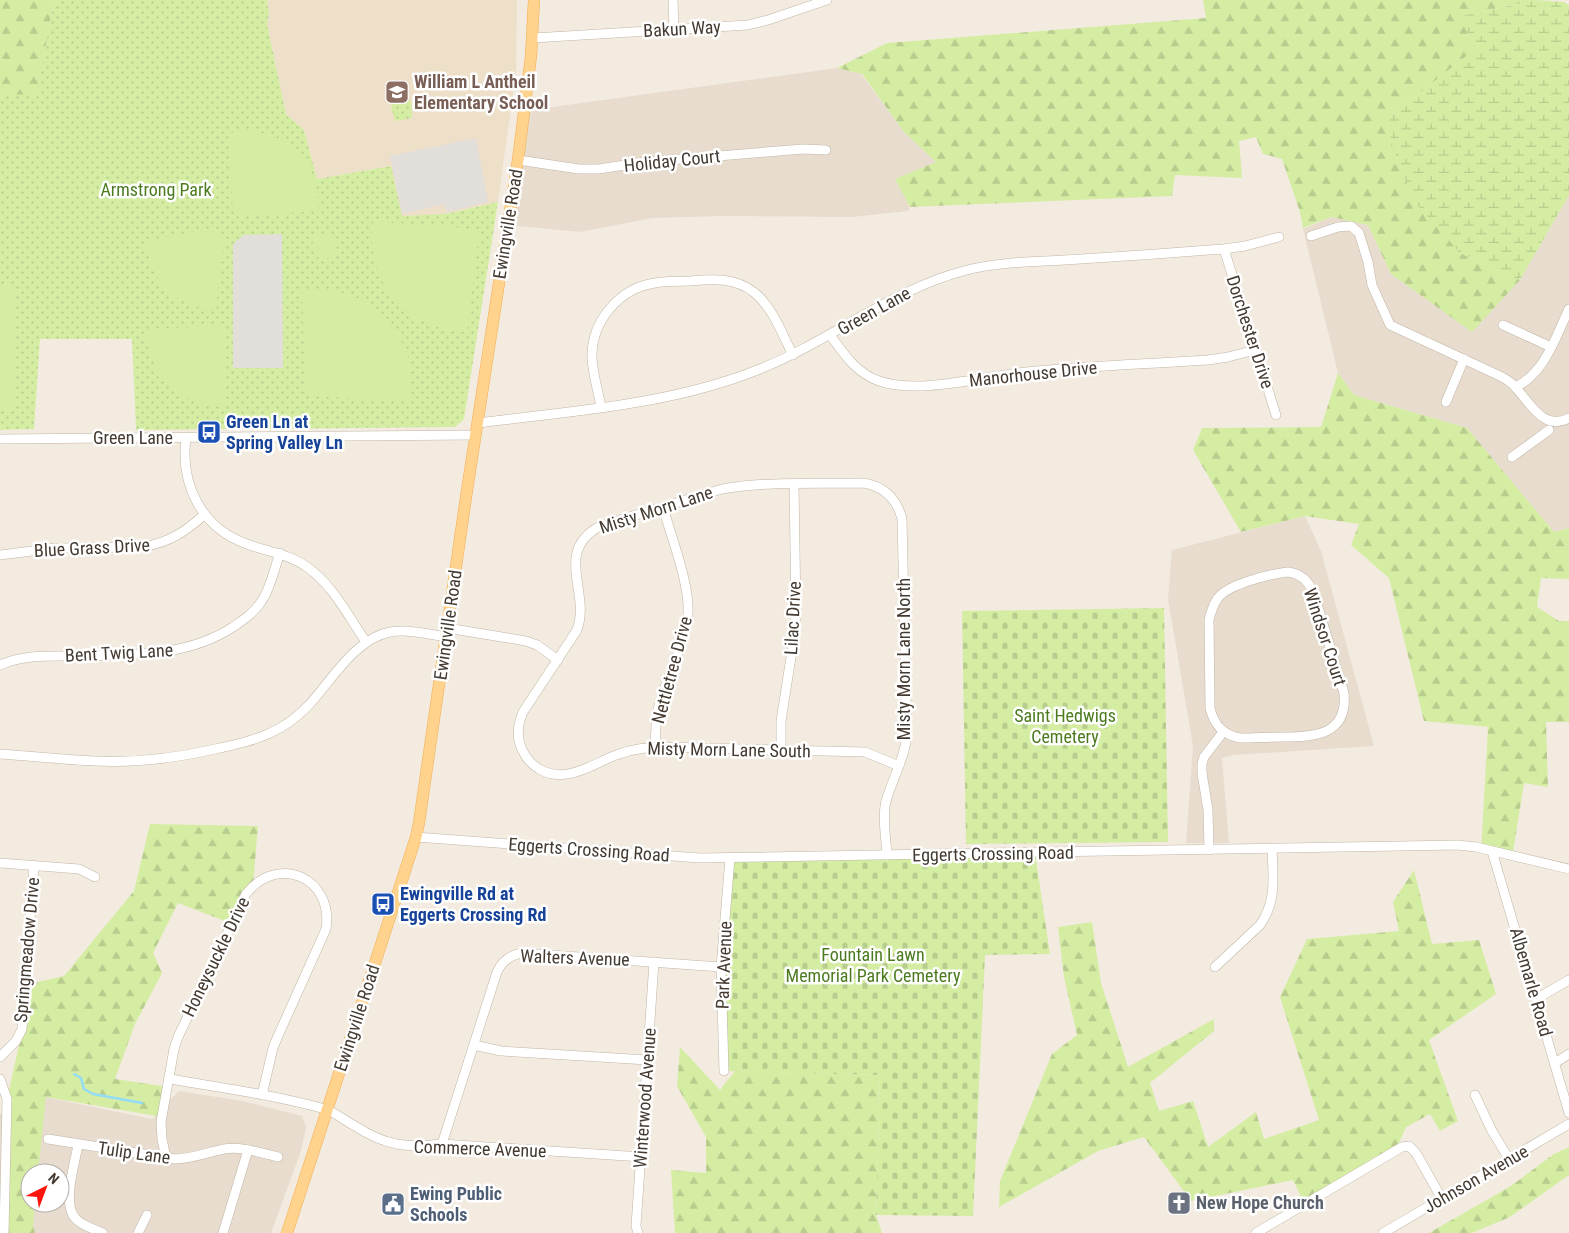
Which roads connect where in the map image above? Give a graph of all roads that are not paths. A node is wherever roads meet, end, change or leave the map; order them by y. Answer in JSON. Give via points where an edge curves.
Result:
{"nodes":[{"id":1,"x":534,"y":0,"type":"edge"},
{"id":2,"x":672,"y":0,"type":"edge"},
{"id":3,"x":827,"y":0,"type":"edge"},
{"id":4,"x":674,"y":29,"type":"junction"},
{"id":5,"x":533,"y":38,"type":"junction"},
{"id":6,"x":826,"y":150,"type":"dead end"},
{"id":7,"x":518,"y":160,"type":"junction"},
{"id":8,"x":1311,"y":236,"type":"dead end"},
{"id":9,"x":1279,"y":237,"type":"dead end"},
{"id":10,"x":1224,"y":250,"type":"junction"},
{"id":11,"x":1569,"y":309,"type":"edge"},
{"id":12,"x":1503,"y":325,"type":"dead end"},
{"id":13,"x":830,"y":335,"type":"junction"},
{"id":14,"x":1551,"y":346,"type":"junction"},
{"id":15,"x":1255,"y":350,"type":"junction"},
{"id":16,"x":793,"y":355,"type":"junction"},
{"id":17,"x":1464,"y":359,"type":"junction"},
{"id":18,"x":1516,"y":387,"type":"junction"},
{"id":19,"x":1446,"y":402,"type":"dead end"},
{"id":20,"x":601,"y":407,"type":"junction"},
{"id":21,"x":1276,"y":415,"type":"dead end"},
{"id":22,"x":1569,"y":418,"type":"edge"},
{"id":23,"x":478,"y":423,"type":"junction"},
{"id":24,"x":1549,"y":430,"type":"dead end"},
{"id":25,"x":476,"y":435,"type":"junction"},
{"id":26,"x":186,"y":438,"type":"junction"},
{"id":27,"x":0,"y":439,"type":"edge"},
{"id":28,"x":1512,"y":457,"type":"dead end"},
{"id":29,"x":794,"y":484,"type":"junction"},
{"id":30,"x":889,"y":494,"type":"joint"},
{"id":31,"x":662,"y":507,"type":"junction"},
{"id":32,"x":205,"y":514,"type":"junction"},
{"id":33,"x":280,"y":553,"type":"junction"},
{"id":34,"x":0,"y":555,"type":"edge"},
{"id":35,"x":447,"y":632,"type":"junction"},
{"id":36,"x":366,"y":642,"type":"junction"},
{"id":37,"x":558,"y":660,"type":"junction"},
{"id":38,"x":0,"y":665,"type":"edge"},
{"id":39,"x":1223,"y":732,"type":"junction"},
{"id":40,"x":519,"y":739,"type":"joint"},
{"id":41,"x":656,"y":747,"type":"junction"},
{"id":42,"x":781,"y":751,"type":"junction"},
{"id":43,"x":0,"y":754,"type":"edge"},
{"id":44,"x":899,"y":766,"type":"junction"},
{"id":45,"x":416,"y":837,"type":"junction"},
{"id":46,"x":1272,"y":849,"type":"junction"},
{"id":47,"x":1209,"y":850,"type":"junction"},
{"id":48,"x":1492,"y":851,"type":"junction"},
{"id":49,"x":887,"y":855,"type":"junction"},
{"id":50,"x":730,"y":858,"type":"junction"},
{"id":51,"x":0,"y":863,"type":"edge"},
{"id":52,"x":34,"y":866,"type":"junction"},
{"id":53,"x":1569,"y":869,"type":"edge"},
{"id":54,"x":95,"y":877,"type":"dead end"},
{"id":55,"x":654,"y":962,"type":"junction"},
{"id":56,"x":722,"y":967,"type":"junction"},
{"id":57,"x":1215,"y":967,"type":"dead end"},
{"id":58,"x":1569,"y":980,"type":"edge"},
{"id":59,"x":1536,"y":999,"type":"junction"},
{"id":60,"x":474,"y":1045,"type":"junction"},
{"id":61,"x":1569,"y":1054,"type":"edge"},
{"id":62,"x":0,"y":1057,"type":"edge"},
{"id":63,"x":648,"y":1060,"type":"junction"},
{"id":64,"x":1555,"y":1063,"type":"junction"},
{"id":65,"x":724,"y":1071,"type":"dead end"},
{"id":66,"x":0,"y":1079,"type":"edge"},
{"id":67,"x":170,"y":1079,"type":"junction"},
{"id":68,"x":262,"y":1095,"type":"junction"},
{"id":69,"x":1475,"y":1095,"type":"dead end"},
{"id":70,"x":327,"y":1109,"type":"junction"},
{"id":71,"x":1569,"y":1113,"type":"edge"},
{"id":72,"x":1569,"y":1124,"type":"edge"},
{"id":73,"x":48,"y":1138,"type":"dead end"},
{"id":74,"x":78,"y":1144,"type":"junction"},
{"id":75,"x":442,"y":1144,"type":"junction"},
{"id":76,"x":248,"y":1150,"type":"junction"},
{"id":77,"x":2,"y":1156,"type":"edge"},
{"id":78,"x":278,"y":1157,"type":"dead end"},
{"id":79,"x":642,"y":1157,"type":"junction"},
{"id":80,"x":166,"y":1158,"type":"junction"},
{"id":81,"x":1509,"y":1159,"type":"junction"},
{"id":82,"x":1442,"y":1199,"type":"junction"},
{"id":83,"x":147,"y":1215,"type":"dead end"},
{"id":84,"x":4,"y":1233,"type":"edge"},
{"id":85,"x":103,"y":1233,"type":"edge"},
{"id":86,"x":138,"y":1233,"type":"edge"},
{"id":87,"x":223,"y":1233,"type":"edge"},
{"id":88,"x":287,"y":1233,"type":"edge"},
{"id":89,"x":638,"y":1233,"type":"edge"},
{"id":90,"x":1256,"y":1233,"type":"edge"},
{"id":91,"x":1382,"y":1233,"type":"edge"}],
"edges":[{"from":1,"to":5,"type":"main road","name":"Ewingville Road"},
{"from":2,"to":4,"type":"street"},
{"from":3,"to":4,"type":"street","name":"Bakun Way","via":[[748,25]]},
{"from":4,"to":5,"type":"street","name":"Bakun Way"},
{"from":5,"to":7,"type":"main road","name":"Ewingville Road"},
{"from":6,"to":7,"type":"street","name":"Holiday Court","via":[[803,149],[645,162],[599,169]]},
{"from":7,"to":23,"type":"main road","name":"Ewingville Road"},
{"from":8,"to":17,"type":"street","via":[[1350,226],[1359,233],[1372,285],[1390,325]]},
{"from":9,"to":10,"type":"street","name":"Green Lane"},
{"from":10,"to":13,"type":"street","name":"Green Lane","via":[[1015,262],[969,270],[905,293]]},
{"from":10,"to":15,"type":"street","name":"Dorchester Drive"},
{"from":11,"to":14,"type":"street"},
{"from":12,"to":14,"type":"street"},
{"from":13,"to":15,"type":"street","name":"Manorhouse Drive","via":[[861,371],[878,381],[898,386],[942,384],[1056,369],[1208,360]]},
{"from":13,"to":16,"type":"street","name":"Green Lane"},
{"from":14,"to":18,"type":"street","via":[[1539,369]]},
{"from":15,"to":21,"type":"street","name":"Dorchester Drive"},
{"from":16,"to":20,"type":"street","name":"Green Lane","via":[[704,388]]},
{"from":16,"to":20,"type":"street","via":[[768,308],[744,286],[715,279],[642,286],[613,305],[595,336],[593,369]]},
{"from":17,"to":18,"type":"street"},
{"from":17,"to":19,"type":"street"},
{"from":18,"to":22,"type":"street","via":[[1541,417],[1553,422]]},
{"from":20,"to":23,"type":"street","name":"Green Lane"},
{"from":23,"to":25,"type":"main road","name":"Ewingville Road"},
{"from":24,"to":28,"type":"street"},
{"from":25,"to":26,"type":"street","name":"Green Lane"},
{"from":25,"to":35,"type":"main road","name":"Ewingville Road"},
{"from":26,"to":27,"type":"street","name":"Green Lane"},
{"from":26,"to":32,"type":"street","via":[[186,475],[196,502]]},
{"from":29,"to":30,"type":"street","name":"Misty Morn Lane","via":[[864,483]]},
{"from":29,"to":31,"type":"street","name":"Misty Morn Lane","via":[[722,489]]},
{"from":29,"to":42,"type":"street","name":"Lilac Drive","via":[[796,612],[781,721]]},
{"from":30,"to":44,"type":"street","name":"Misty Morn Lane North","via":[[902,519],[907,734]]},
{"from":31,"to":37,"type":"street","name":"Misty Morn Lane","via":[[600,526],[580,543],[575,561],[580,623]]},
{"from":31,"to":41,"type":"street","name":"Nettletree Drive","via":[[686,586],[688,615],[656,716]]},
{"from":32,"to":33,"type":"street","via":[[235,539]]},
{"from":32,"to":34,"type":"street","name":"Blue Grass Drive","via":[[182,534],[143,548],[56,548]]},
{"from":33,"to":36,"type":"street","via":[[306,566],[328,586]]},
{"from":33,"to":38,"type":"street","name":"Bent Twig Lane","via":[[260,603],[240,623],[207,641],[157,654],[37,656]]},
{"from":35,"to":36,"type":"street","via":[[392,632]]},
{"from":35,"to":37,"type":"street","via":[[526,641]]},
{"from":35,"to":45,"type":"main road","name":"Ewingville Road"},
{"from":36,"to":43,"type":"street","via":[[296,717],[256,739],[204,752],[134,761]]},
{"from":37,"to":40,"type":"street","name":"Misty Morn Lane","via":[[523,712]]},
{"from":39,"to":39,"type":"street","name":"Windsor Court","via":[[1240,738],[1307,737],[1326,732],[1340,717],[1344,693],[1313,591],[1299,574],[1280,573],[1232,586],[1215,603],[1209,620],[1210,708],[1214,721]]},
{"from":39,"to":47,"type":"street","via":[[1202,764]]},
{"from":40,"to":41,"type":"street","name":"Misty Morn Lane South","via":[[524,755],[537,768],[564,775],[617,754]]},
{"from":41,"to":42,"type":"street","name":"Misty Morn Lane South"},
{"from":42,"to":44,"type":"street","name":"Misty Morn Lane South","via":[[865,752]]},
{"from":44,"to":49,"type":"street","name":"Misty Morn Lane North","via":[[886,801]]},
{"from":45,"to":50,"type":"street","name":"Eggerts Crossing Road"},
{"from":45,"to":70,"type":"main road","name":"Ewingville Road"},
{"from":46,"to":47,"type":"street","name":"Eggerts Crossing Road"},
{"from":46,"to":48,"type":"street","name":"Eggerts Crossing Road","via":[[1458,845]]},
{"from":46,"to":57,"type":"street","via":[[1272,897],[1266,917]]},
{"from":47,"to":49,"type":"street","name":"Eggerts Crossing Road"},
{"from":48,"to":53,"type":"street","name":"Eggerts Crossing Road"},
{"from":48,"to":59,"type":"street","name":"Albemarle Road"},
{"from":49,"to":50,"type":"street","name":"Eggerts Crossing Road"},
{"from":50,"to":56,"type":"street","name":"Park Avenue"},
{"from":51,"to":52,"type":"street"},
{"from":52,"to":54,"type":"street","via":[[79,868]]},
{"from":52,"to":62,"type":"street","name":"Springmeadow Drive","via":[[22,1029],[16,1041]]},
{"from":55,"to":56,"type":"street","name":"Walters Avenue"},
{"from":55,"to":60,"type":"street","name":"Walters Avenue","via":[[522,953],[509,957],[497,972]]},
{"from":55,"to":63,"type":"street","name":"Winterwood Avenue"},
{"from":56,"to":65,"type":"street","name":"Park Avenue"},
{"from":58,"to":59,"type":"street"},
{"from":59,"to":64,"type":"street","name":"Albemarle Road"},
{"from":60,"to":63,"type":"street","via":[[502,1051]]},
{"from":60,"to":75,"type":"street","name":"Walters Avenue"},
{"from":61,"to":64,"type":"street"},
{"from":63,"to":79,"type":"street","name":"Winterwood Avenue"},
{"from":64,"to":71,"type":"street","name":"Albemarle Road"},
{"from":66,"to":77,"type":"street","via":[[7,1099]]},
{"from":67,"to":68,"type":"street"},
{"from":67,"to":68,"type":"street","name":"Honeysuckle Drive","via":[[178,1037],[246,894],[266,876],[293,874],[317,888],[325,903],[326,929],[273,1048]]},
{"from":67,"to":80,"type":"street","name":"Honeysuckle Drive","via":[[161,1122]]},
{"from":68,"to":70,"type":"street"},
{"from":69,"to":81,"type":"street"},
{"from":70,"to":75,"type":"street","name":"Commerce Avenue","via":[[368,1135],[392,1144],[416,1147]]},
{"from":70,"to":88,"type":"main road","name":"Ewingville Road"},
{"from":72,"to":81,"type":"street","name":"Johnson Avenue"},
{"from":73,"to":74,"type":"street","name":"Tulip Lane"},
{"from":74,"to":80,"type":"street","name":"Tulip Lane"},
{"from":74,"to":85,"type":"street","via":[[68,1201],[71,1212],[76,1220]]},
{"from":75,"to":79,"type":"street","name":"Commerce Avenue"},
{"from":76,"to":78,"type":"street","name":"Tulip Lane"},
{"from":76,"to":80,"type":"street","name":"Tulip Lane","via":[[226,1148],[183,1159]]},
{"from":76,"to":87,"type":"street"},
{"from":77,"to":84,"type":"street"},
{"from":79,"to":89,"type":"street","name":"Winterwood Avenue"},
{"from":81,"to":82,"type":"street","name":"Johnson Avenue"},
{"from":82,"to":90,"type":"street","via":[[1409,1146]]},
{"from":82,"to":91,"type":"street","name":"Johnson Avenue"},
{"from":83,"to":86,"type":"street"}]}
